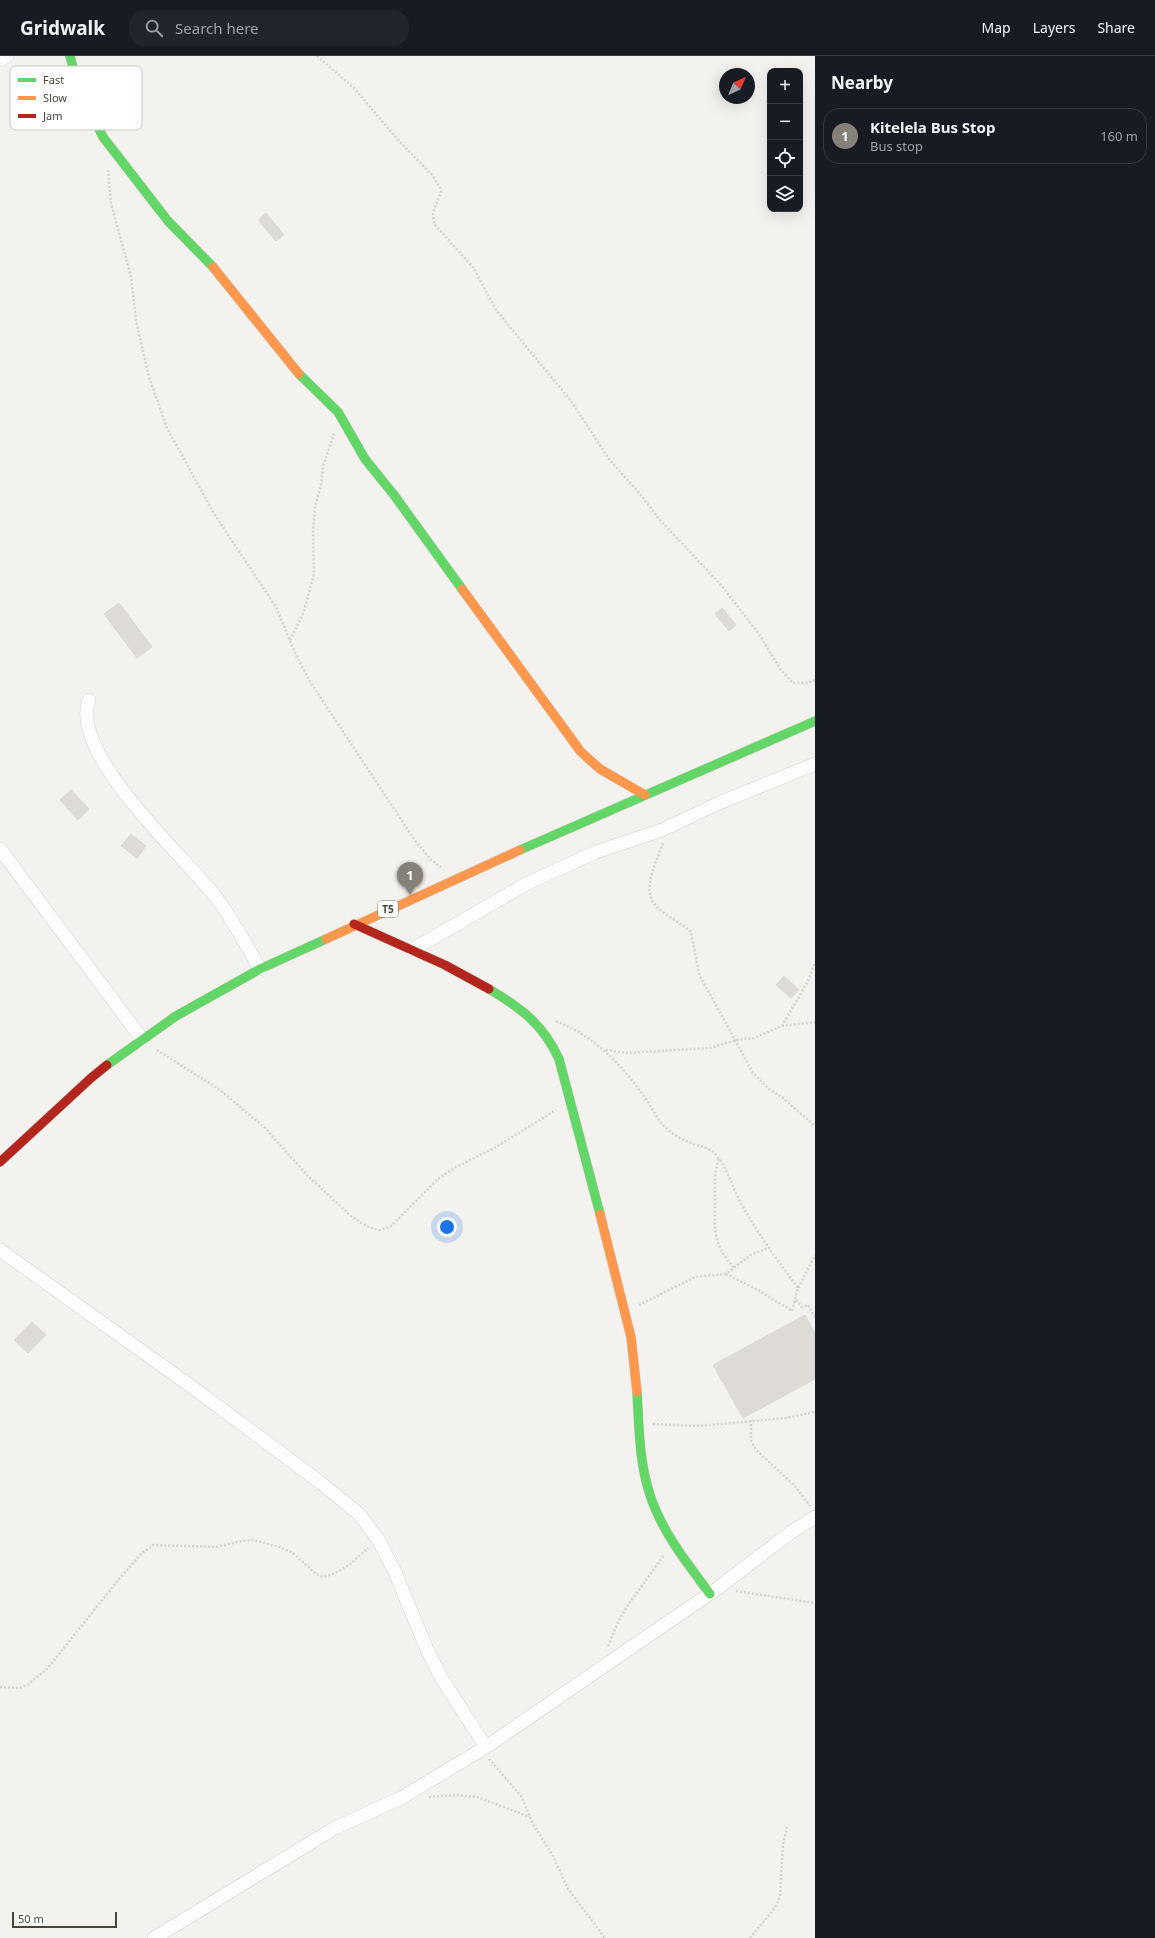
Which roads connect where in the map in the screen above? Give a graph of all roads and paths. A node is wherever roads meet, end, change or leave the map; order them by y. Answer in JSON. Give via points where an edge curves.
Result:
{"nodes":[{"id":1,"x":7,"y":56,"type":"edge"},
{"id":2,"x":70,"y":56,"type":"edge"},
{"id":3,"x":317,"y":56,"type":"edge"},
{"id":4,"x":0,"y":60,"type":"edge"},
{"id":5,"x":73,"y":66,"type":"edge"},
{"id":6,"x":100,"y":130,"type":"edge"},
{"id":7,"x":108,"y":162,"type":"dead end"},
{"id":8,"x":338,"y":412,"type":"junction"},
{"id":9,"x":290,"y":640,"type":"junction"},
{"id":10,"x":815,"y":680,"type":"edge"},
{"id":11,"x":89,"y":700,"type":"dead end"},
{"id":12,"x":815,"y":721,"type":"edge"},
{"id":13,"x":815,"y":764,"type":"edge"},
{"id":14,"x":645,"y":795,"type":"junction"},
{"id":15,"x":668,"y":828,"type":"junction"},
{"id":16,"x":0,"y":849,"type":"edge"},
{"id":17,"x":456,"y":878,"type":"junction"},
{"id":18,"x":354,"y":924,"type":"junction"},
{"id":19,"x":412,"y":950,"type":"junction"},
{"id":20,"x":815,"y":962,"type":"edge"},
{"id":21,"x":260,"y":969,"type":"junction"},
{"id":22,"x":550,"y":1019,"type":"dead end"},
{"id":23,"x":815,"y":1022,"type":"edge"},
{"id":24,"x":782,"y":1026,"type":"junction"},
{"id":25,"x":142,"y":1039,"type":"junction"},
{"id":26,"x":736,"y":1040,"type":"junction"},
{"id":27,"x":604,"y":1050,"type":"junction"},
{"id":28,"x":569,"y":1102,"type":"junction"},
{"id":29,"x":815,"y":1126,"type":"edge"},
{"id":30,"x":719,"y":1158,"type":"junction"},
{"id":31,"x":0,"y":1162,"type":"edge"},
{"id":32,"x":769,"y":1248,"type":"junction"},
{"id":33,"x":0,"y":1250,"type":"edge"},
{"id":34,"x":815,"y":1255,"type":"edge"},
{"id":35,"x":734,"y":1268,"type":"junction"},
{"id":36,"x":726,"y":1274,"type":"junction"},
{"id":37,"x":798,"y":1288,"type":"junction"},
{"id":38,"x":795,"y":1300,"type":"junction"},
{"id":39,"x":624,"y":1312,"type":"junction"},
{"id":40,"x":815,"y":1316,"type":"edge"},
{"id":41,"x":815,"y":1412,"type":"edge"},
{"id":42,"x":750,"y":1420,"type":"junction"},
{"id":43,"x":639,"y":1423,"type":"junction"},
{"id":44,"x":814,"y":1513,"type":"edge"},
{"id":45,"x":670,"y":1536,"type":"junction"},
{"id":46,"x":378,"y":1539,"type":"junction"},
{"id":47,"x":714,"y":1591,"type":"junction"},
{"id":48,"x":815,"y":1603,"type":"edge"},
{"id":49,"x":600,"y":1669,"type":"junction"},
{"id":50,"x":0,"y":1687,"type":"edge"},
{"id":51,"x":483,"y":1748,"type":"junction"},
{"id":52,"x":426,"y":1797,"type":"dead end"},
{"id":53,"x":531,"y":1818,"type":"junction"},
{"id":54,"x":787,"y":1827,"type":"dead end"},
{"id":55,"x":154,"y":1938,"type":"edge"},
{"id":56,"x":605,"y":1938,"type":"edge"},
{"id":57,"x":750,"y":1938,"type":"edge"}],
"edges":[{"from":1,"to":4,"type":"street"},
{"from":2,"to":5,"type":"main road"},
{"from":3,"to":10,"type":"path","via":[[353,87],[440,187],[440,196],[433,212],[434,224],[473,267],[496,310],[571,400],[609,459],[659,519],[722,585],[759,634],[781,670],[794,683]]},
{"from":6,"to":8,"type":"main road","via":[[168,221],[210,262],[298,373]]},
{"from":7,"to":9,"type":"path","via":[[111,203],[131,277],[136,321],[149,376],[167,428],[213,512],[276,607]]},
{"from":8,"to":9,"type":"path","via":[[315,507],[314,574],[303,614]]},
{"from":8,"to":14,"type":"main road","via":[[366,459],[581,752],[600,769]]},
{"from":9,"to":17,"type":"path","via":[[309,680],[416,842],[431,860]]},
{"from":11,"to":21,"type":"street","via":[[85,709],[90,738],[100,757],[131,801],[216,897]]},
{"from":12,"to":14,"type":"main road","number":"T5"},
{"from":13,"to":15,"type":"street","via":[[718,804]]},
{"from":14,"to":17,"type":"main road","number":"T5"},
{"from":15,"to":19,"type":"street","via":[[596,852],[526,884]]},
{"from":15,"to":26,"type":"path","via":[[652,873],[651,899],[658,908],[691,932],[699,974]]},
{"from":16,"to":25,"type":"street"},
{"from":17,"to":18,"type":"main road","number":"T5"},
{"from":18,"to":19,"type":"main road"},
{"from":18,"to":21,"type":"main road","number":"T5"},
{"from":19,"to":28,"type":"main road","via":[[474,980],[520,1009],[538,1025],[552,1042]]},
{"from":20,"to":24,"type":"path","via":[[808,981]]},
{"from":21,"to":25,"type":"main road","number":"T5","via":[[176,1016]]},
{"from":22,"to":27,"type":"path","via":[[570,1027]]},
{"from":23,"to":24,"type":"path"},
{"from":24,"to":26,"type":"path","via":[[754,1038]]},
{"from":25,"to":28,"type":"path","via":[[220,1090],[264,1127],[336,1203],[352,1217],[378,1230],[390,1227],[438,1179],[454,1168],[496,1147]]},
{"from":25,"to":31,"type":"main road","number":"T5","via":[[91,1078]]},
{"from":26,"to":27,"type":"path","via":[[710,1048],[627,1053]]},
{"from":26,"to":29,"type":"path","via":[[754,1073],[768,1090],[783,1098]]},
{"from":27,"to":30,"type":"path","via":[[632,1080],[660,1123],[678,1137],[713,1151]]},
{"from":28,"to":39,"type":"main road"},
{"from":30,"to":32,"type":"path","via":[[741,1203]]},
{"from":30,"to":35,"type":"path","via":[[715,1170],[715,1231],[722,1253]]},
{"from":32,"to":35,"type":"path","via":[[752,1254]]},
{"from":32,"to":37,"type":"path"},
{"from":33,"to":46,"type":"street","via":[[321,1483],[359,1514]]},
{"from":34,"to":37,"type":"path"},
{"from":35,"to":36,"type":"path"},
{"from":36,"to":38,"type":"path","via":[[792,1311]]},
{"from":36,"to":39,"type":"path","via":[[695,1277]]},
{"from":37,"to":38,"type":"path"},
{"from":38,"to":40,"type":"path","via":[[802,1307],[808,1305]]},
{"from":39,"to":43,"type":"main road","via":[[631,1339]]},
{"from":41,"to":42,"type":"path","via":[[786,1418]]},
{"from":42,"to":43,"type":"path","via":[[686,1426]]},
{"from":42,"to":44,"type":"path","via":[[751,1440],[756,1450],[794,1485]]},
{"from":43,"to":45,"type":"main road","via":[[648,1488],[657,1516]]},
{"from":44,"to":47,"type":"street"},
{"from":45,"to":47,"type":"main road"},
{"from":45,"to":49,"type":"path","via":[[664,1555],[618,1622]]},
{"from":46,"to":50,"type":"path","via":[[349,1565],[323,1577],[316,1574],[293,1553],[260,1542],[242,1541],[216,1547],[153,1545],[142,1553],[119,1579],[47,1669],[20,1688]]},
{"from":46,"to":51,"type":"street","via":[[395,1572],[428,1652]]},
{"from":47,"to":48,"type":"path"},
{"from":47,"to":49,"type":"street"},
{"from":49,"to":51,"type":"street"},
{"from":51,"to":53,"type":"path","via":[[521,1796]]},
{"from":51,"to":55,"type":"street","via":[[403,1797],[335,1828]]},
{"from":52,"to":53,"type":"path","via":[[477,1797]]},
{"from":53,"to":56,"type":"path","via":[[568,1889]]},
{"from":54,"to":57,"type":"path","via":[[783,1845],[782,1885],[777,1904]]}]}
